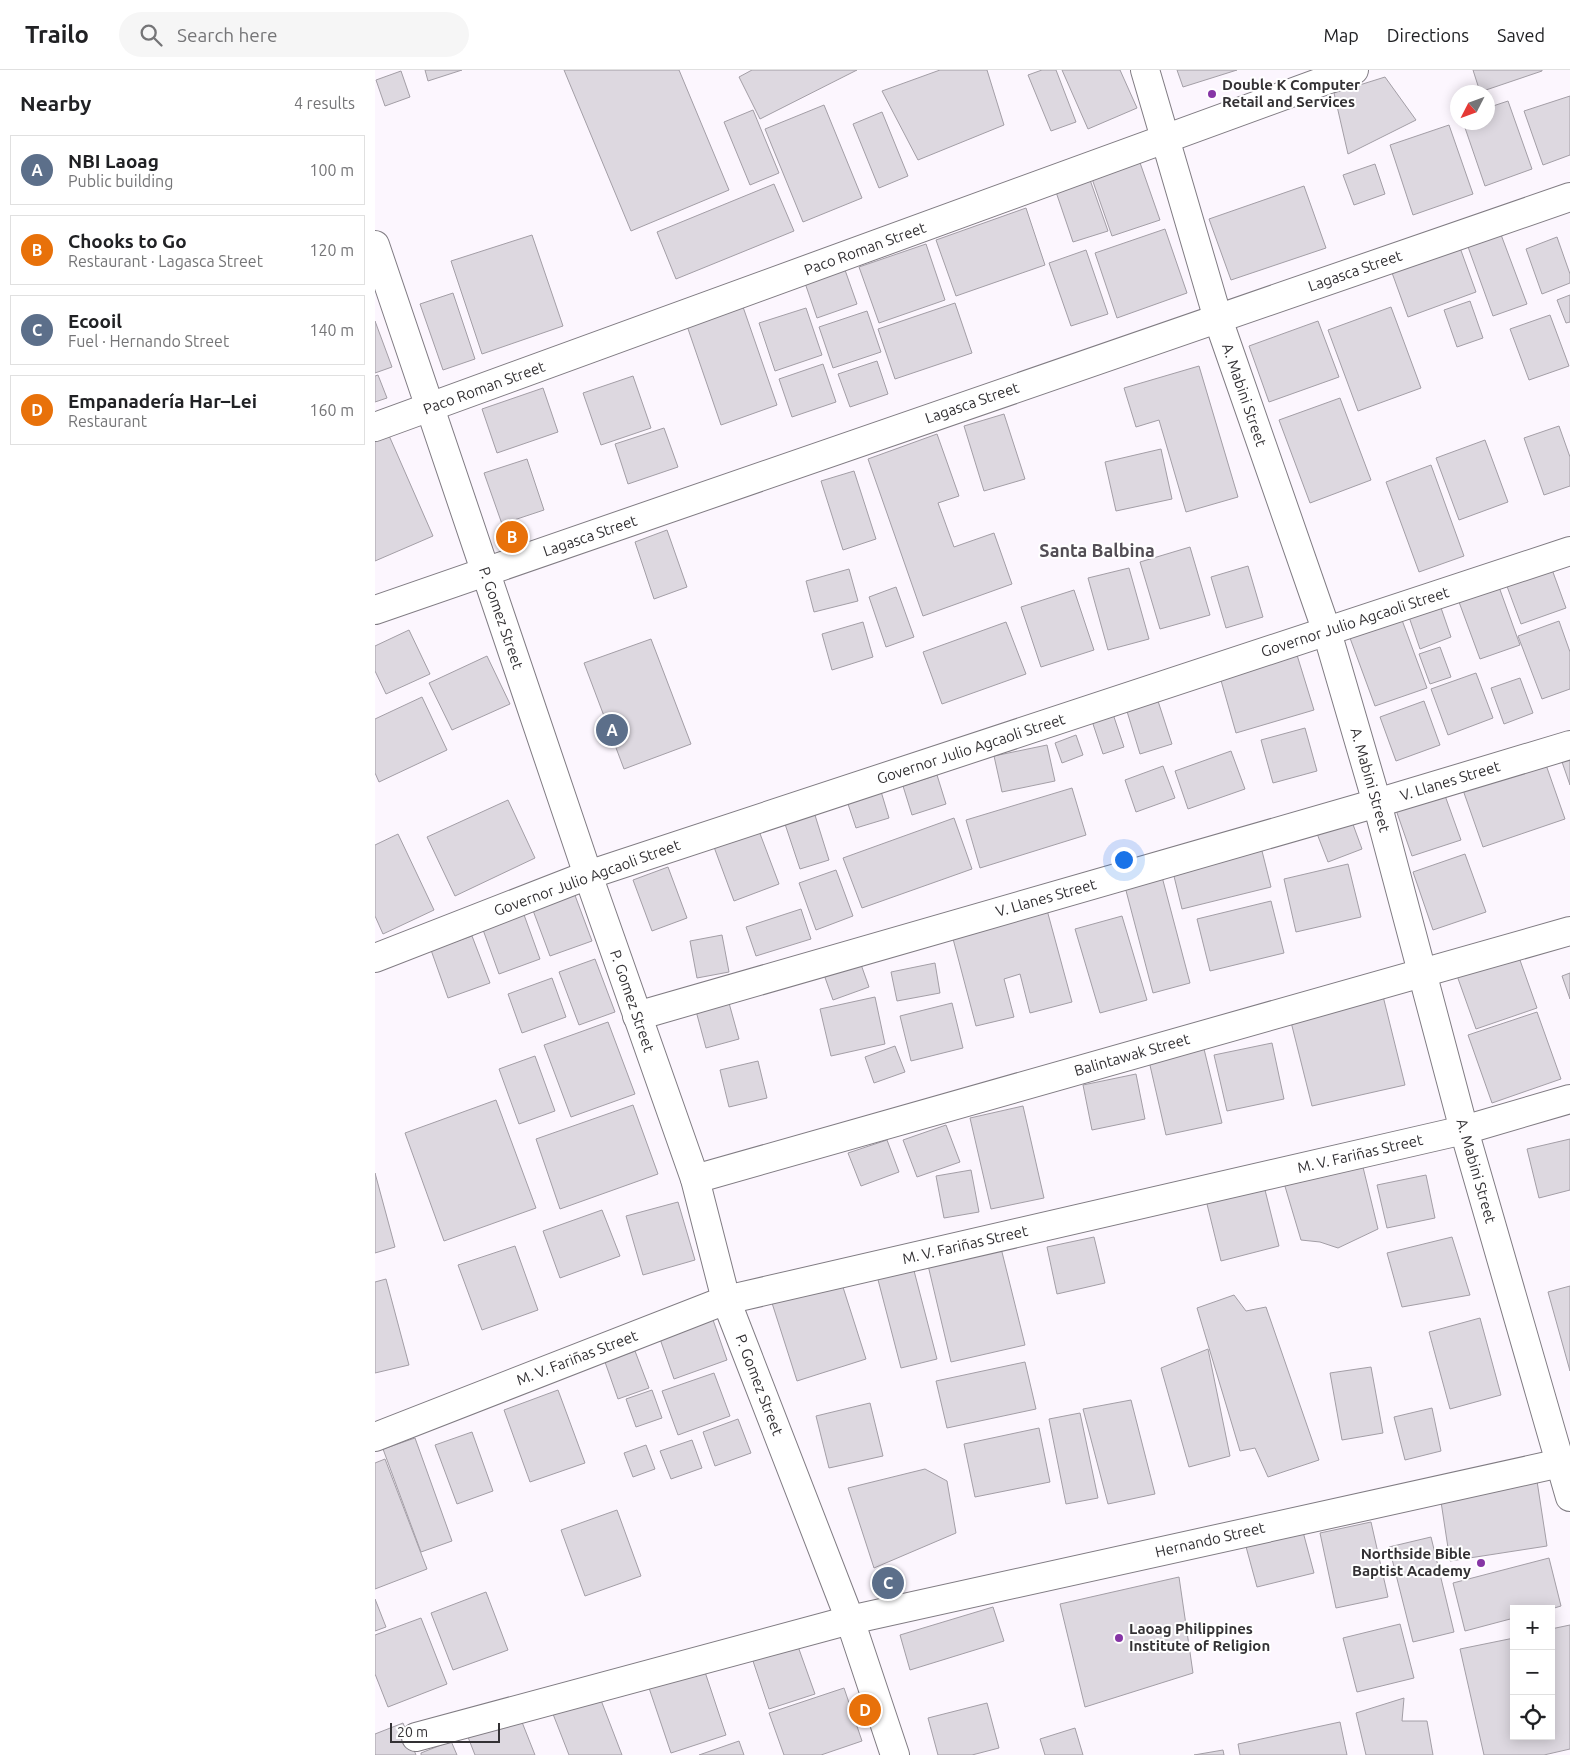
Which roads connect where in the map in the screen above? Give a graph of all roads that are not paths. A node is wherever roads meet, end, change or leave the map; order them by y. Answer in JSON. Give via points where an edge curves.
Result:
{"nodes":[{"id":1,"x":1145,"y":70,"type":"edge"},
{"id":2,"x":1354,"y":70,"type":"edge"},
{"id":3,"x":1165,"y":140,"type":"junction"},
{"id":4,"x":1570,"y":197,"type":"edge"},
{"id":5,"x":375,"y":245,"type":"edge"},
{"id":6,"x":1218,"y":318,"type":"junction"},
{"id":7,"x":431,"y":407,"type":"junction"},
{"id":8,"x":375,"y":428,"type":"edge"},
{"id":9,"x":1570,"y":551,"type":"edge"},
{"id":10,"x":485,"y":572,"type":"junction"},
{"id":11,"x":375,"y":610,"type":"edge"},
{"id":12,"x":1327,"y":632,"type":"junction"},
{"id":13,"x":1570,"y":745,"type":"edge"},
{"id":14,"x":1377,"y":803,"type":"junction"},
{"id":15,"x":588,"y":875,"type":"junction"},
{"id":16,"x":1570,"y":931,"type":"edge"},
{"id":17,"x":375,"y":958,"type":"edge"},
{"id":18,"x":1421,"y":973,"type":"junction"},
{"id":19,"x":637,"y":1016,"type":"junction"},
{"id":20,"x":1570,"y":1100,"type":"edge"},
{"id":21,"x":1464,"y":1130,"type":"junction"},
{"id":22,"x":695,"y":1179,"type":"junction"},
{"id":23,"x":726,"y":1300,"type":"junction"},
{"id":24,"x":375,"y":1436,"type":"edge"},
{"id":25,"x":1565,"y":1462,"type":"edge"},
{"id":26,"x":1570,"y":1498,"type":"edge"},
{"id":27,"x":850,"y":1620,"type":"junction"},
{"id":28,"x":416,"y":1737,"type":"dead end"},
{"id":29,"x":895,"y":1755,"type":"edge"}],
"edges":[{"from":1,"to":3,"type":"street","name":"A. Mabini Street"},
{"from":2,"to":3,"type":"street","name":"Paco Roman Street"},
{"from":3,"to":6,"type":"street","name":"A. Mabini Street"},
{"from":3,"to":7,"type":"street","name":"Paco Roman Street"},
{"from":4,"to":6,"type":"street","name":"Lagasca Street"},
{"from":5,"to":7,"type":"street","name":"P. Gomez Street"},
{"from":6,"to":10,"type":"street","name":"Lagasca Street"},
{"from":6,"to":12,"type":"street","name":"A. Mabini Street"},
{"from":7,"to":8,"type":"street","name":"Paco Roman Street"},
{"from":7,"to":10,"type":"street","name":"P. Gomez Street"},
{"from":9,"to":12,"type":"street","name":"Governor Julio Agcaoli Street"},
{"from":10,"to":11,"type":"street","name":"Lagasca Street"},
{"from":10,"to":15,"type":"street","name":"P. Gomez Street"},
{"from":12,"to":14,"type":"street","name":"A. Mabini Street"},
{"from":12,"to":15,"type":"street","name":"Governor Julio Agcaoli Street"},
{"from":13,"to":14,"type":"street","name":"V. Llanes Street"},
{"from":14,"to":18,"type":"street","name":"A. Mabini Street"},
{"from":14,"to":19,"type":"street","name":"V. Llanes Street"},
{"from":15,"to":17,"type":"street","name":"Governor Julio Agcaoli Street"},
{"from":15,"to":19,"type":"street","name":"P. Gomez Street"},
{"from":16,"to":18,"type":"street","name":"Balintawak Street"},
{"from":18,"to":21,"type":"street","name":"A. Mabini Street"},
{"from":18,"to":22,"type":"street","name":"Balintawak Street"},
{"from":19,"to":22,"type":"street","name":"P. Gomez Street"},
{"from":20,"to":21,"type":"street","name":"M. V. Fariñas Street"},
{"from":21,"to":23,"type":"street","name":"M. V. Fariñas Street"},
{"from":21,"to":25,"type":"street","name":"A. Mabini Street"},
{"from":22,"to":23,"type":"street","name":"P. Gomez Street"},
{"from":23,"to":24,"type":"street","name":"M. V. Fariñas Street"},
{"from":23,"to":27,"type":"street","name":"P. Gomez Street"},
{"from":25,"to":26,"type":"street","name":"A. Mabini Street"},
{"from":25,"to":27,"type":"street","name":"Hernando Street"},
{"from":27,"to":28,"type":"street","name":"Hernando Street"},
{"from":27,"to":29,"type":"street","name":"P. Gomez Street"}]}
